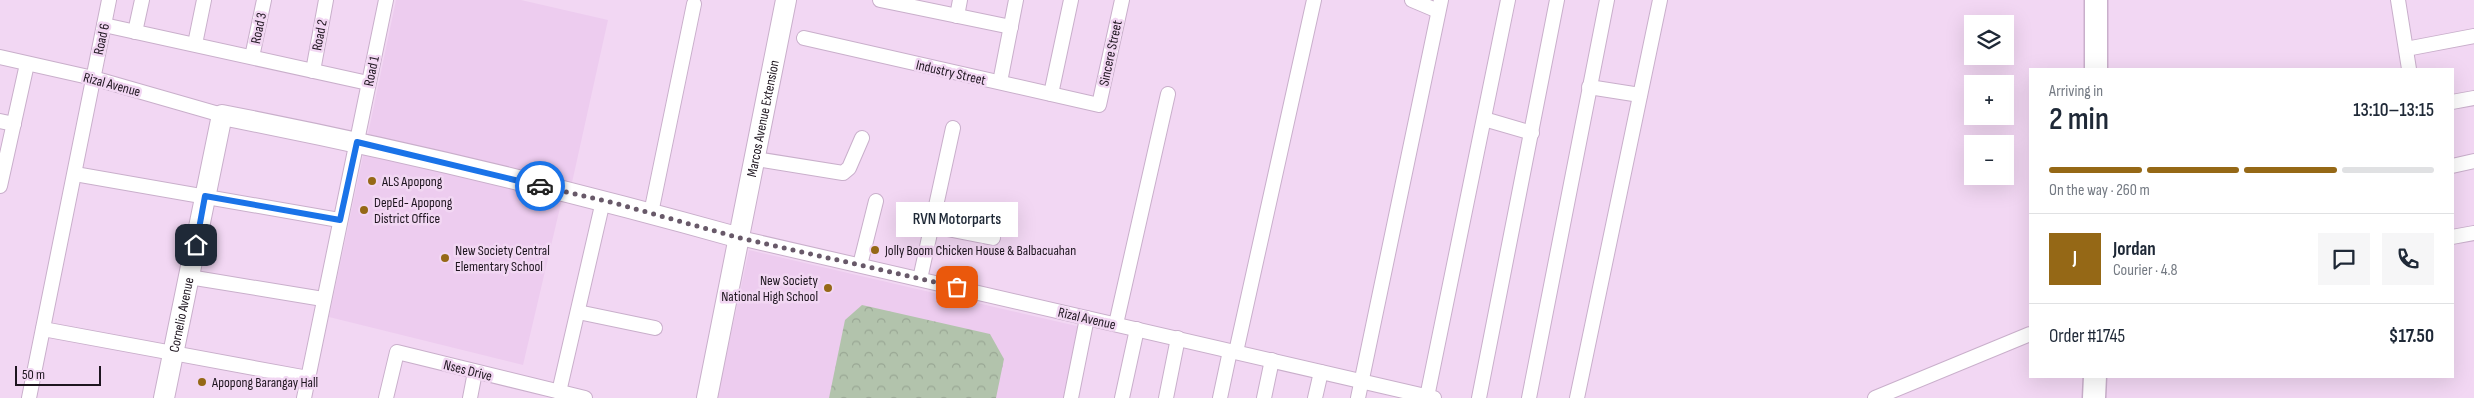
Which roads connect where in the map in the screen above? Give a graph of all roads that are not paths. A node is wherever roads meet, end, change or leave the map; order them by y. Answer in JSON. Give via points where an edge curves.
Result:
{"nodes":[{"id":1,"x":109,"y":0,"type":"edge"},
{"id":2,"x":142,"y":0,"type":"edge"},
{"id":3,"x":204,"y":0,"type":"edge"},
{"id":4,"x":264,"y":0,"type":"edge"},
{"id":5,"x":326,"y":0,"type":"edge"},
{"id":6,"x":386,"y":0,"type":"edge"},
{"id":7,"x":786,"y":0,"type":"edge"},
{"id":8,"x":880,"y":0,"type":"edge"},
{"id":9,"x":960,"y":0,"type":"edge"},
{"id":10,"x":1016,"y":0,"type":"edge"},
{"id":11,"x":1071,"y":0,"type":"edge"},
{"id":12,"x":1122,"y":0,"type":"edge"},
{"id":13,"x":1314,"y":0,"type":"edge"},
{"id":14,"x":1412,"y":0,"type":"edge"},
{"id":15,"x":1508,"y":0,"type":"edge"},
{"id":16,"x":1557,"y":0,"type":"edge"},
{"id":17,"x":1607,"y":0,"type":"edge"},
{"id":18,"x":1660,"y":0,"type":"edge"},
{"id":19,"x":2096,"y":0,"type":"edge"},
{"id":20,"x":2398,"y":0,"type":"edge"},
{"id":21,"x":901,"y":2,"type":"edge"},
{"id":22,"x":694,"y":4,"type":"dead end"},
{"id":23,"x":1440,"y":6,"type":"edge"},
{"id":24,"x":957,"y":16,"type":"junction"},
{"id":25,"x":104,"y":26,"type":"junction"},
{"id":26,"x":1011,"y":27,"type":"junction"},
{"id":27,"x":135,"y":32,"type":"junction"},
{"id":28,"x":2474,"y":36,"type":"edge"},
{"id":29,"x":804,"y":38,"type":"dead end"},
{"id":30,"x":195,"y":44,"type":"junction"},
{"id":31,"x":2406,"y":49,"type":"junction"},
{"id":32,"x":0,"y":57,"type":"edge"},
{"id":33,"x":252,"y":57,"type":"junction"},
{"id":34,"x":27,"y":64,"type":"junction"},
{"id":35,"x":2096,"y":68,"type":"edge"},
{"id":36,"x":2409,"y":68,"type":"edge"},
{"id":37,"x":313,"y":71,"type":"junction"},
{"id":38,"x":93,"y":78,"type":"junction"},
{"id":39,"x":368,"y":82,"type":"junction"},
{"id":40,"x":1000,"y":82,"type":"junction"},
{"id":41,"x":1589,"y":87,"type":"junction"},
{"id":42,"x":1051,"y":94,"type":"junction"},
{"id":43,"x":1168,"y":94,"type":"dead end"},
{"id":44,"x":1640,"y":95,"type":"junction"},
{"id":45,"x":2474,"y":98,"type":"edge"},
{"id":46,"x":2454,"y":102,"type":"edge"},
{"id":47,"x":1099,"y":105,"type":"joint"},
{"id":48,"x":222,"y":115,"type":"junction"},
{"id":49,"x":1484,"y":119,"type":"junction"},
{"id":50,"x":7,"y":122,"type":"edge"},
{"id":51,"x":953,"y":128,"type":"dead end"},
{"id":52,"x":1532,"y":133,"type":"junction"},
{"id":53,"x":862,"y":138,"type":"dead end"},
{"id":54,"x":357,"y":142,"type":"junction"},
{"id":55,"x":756,"y":159,"type":"junction"},
{"id":56,"x":2474,"y":161,"type":"edge"},
{"id":57,"x":2454,"y":166,"type":"edge"},
{"id":58,"x":75,"y":174,"type":"junction"},
{"id":59,"x":1,"y":179,"type":"edge"},
{"id":60,"x":205,"y":196,"type":"junction"},
{"id":61,"x":876,"y":200,"type":"dead end"},
{"id":62,"x":603,"y":201,"type":"junction"},
{"id":63,"x":651,"y":213,"type":"junction"},
{"id":64,"x":340,"y":220,"type":"junction"},
{"id":65,"x":932,"y":226,"type":"junction"},
{"id":66,"x":2474,"y":233,"type":"edge"},
{"id":67,"x":2454,"y":237,"type":"edge"},
{"id":68,"x":740,"y":238,"type":"junction"},
{"id":69,"x":993,"y":238,"type":"dead end"},
{"id":70,"x":860,"y":265,"type":"junction"},
{"id":71,"x":189,"y":277,"type":"junction"},
{"id":72,"x":920,"y":279,"type":"junction"},
{"id":73,"x":323,"y":299,"type":"junction"},
{"id":74,"x":578,"y":312,"type":"junction"},
{"id":75,"x":1087,"y":318,"type":"junction"},
{"id":76,"x":1116,"y":324,"type":"junction"},
{"id":77,"x":655,"y":328,"type":"dead end"},
{"id":78,"x":44,"y":329,"type":"junction"},
{"id":79,"x":1137,"y":329,"type":"junction"},
{"id":80,"x":2029,"y":334,"type":"edge"},
{"id":81,"x":1178,"y":338,"type":"junction"},
{"id":82,"x":1233,"y":351,"type":"junction"},
{"id":83,"x":175,"y":353,"type":"junction"},
{"id":84,"x":1272,"y":360,"type":"junction"},
{"id":85,"x":475,"y":372,"type":"junction"},
{"id":86,"x":1321,"y":372,"type":"junction"},
{"id":87,"x":308,"y":378,"type":"junction"},
{"id":88,"x":2094,"y":378,"type":"edge"},
{"id":89,"x":1361,"y":382,"type":"junction"},
{"id":90,"x":552,"y":393,"type":"edge"},
{"id":91,"x":1402,"y":395,"type":"edge"},
{"id":92,"x":1430,"y":397,"type":"edge"},
{"id":93,"x":29,"y":398,"type":"edge"},
{"id":94,"x":164,"y":398,"type":"edge"},
{"id":95,"x":304,"y":398,"type":"edge"},
{"id":96,"x":386,"y":398,"type":"edge"},
{"id":97,"x":470,"y":398,"type":"edge"},
{"id":98,"x":586,"y":398,"type":"edge"},
{"id":99,"x":707,"y":398,"type":"edge"},
{"id":100,"x":1071,"y":398,"type":"edge"},
{"id":101,"x":1122,"y":398,"type":"edge"},
{"id":102,"x":1166,"y":398,"type":"edge"},
{"id":103,"x":1220,"y":398,"type":"edge"},
{"id":104,"x":1264,"y":398,"type":"edge"},
{"id":105,"x":1315,"y":398,"type":"edge"},
{"id":106,"x":1358,"y":398,"type":"edge"},
{"id":107,"x":1479,"y":398,"type":"edge"},
{"id":108,"x":1529,"y":398,"type":"edge"},
{"id":109,"x":1577,"y":398,"type":"edge"},
{"id":110,"x":1875,"y":398,"type":"edge"},
{"id":111,"x":2094,"y":398,"type":"edge"}],
"edges":[{"from":1,"to":25,"type":"street","name":"Road 6"},
{"from":2,"to":27,"type":"street"},
{"from":3,"to":30,"type":"street"},
{"from":4,"to":33,"type":"street","name":"Road 3"},
{"from":5,"to":37,"type":"street","name":"Road 2"},
{"from":6,"to":39,"type":"street","name":"Road 1"},
{"from":7,"to":55,"type":"street","name":"Marcos Avenue Extension"},
{"from":8,"to":21,"type":"street"},
{"from":9,"to":24,"type":"street"},
{"from":10,"to":26,"type":"street"},
{"from":11,"to":42,"type":"street"},
{"from":12,"to":47,"type":"street","name":"Sincere Street"},
{"from":13,"to":82,"type":"street"},
{"from":14,"to":23,"type":"street"},
{"from":15,"to":49,"type":"street"},
{"from":16,"to":52,"type":"street"},
{"from":17,"to":41,"type":"street"},
{"from":18,"to":44,"type":"street"},
{"from":19,"to":35,"type":"main road"},
{"from":20,"to":31,"type":"street"},
{"from":21,"to":24,"type":"street"},
{"from":22,"to":63,"type":"street"},
{"from":23,"to":89,"type":"street"},
{"from":24,"to":26,"type":"street"},
{"from":25,"to":27,"type":"street"},
{"from":25,"to":38,"type":"street","name":"Road 6"},
{"from":26,"to":40,"type":"street"},
{"from":27,"to":30,"type":"street"},
{"from":28,"to":31,"type":"street"},
{"from":29,"to":40,"type":"street","name":"Industry Street"},
{"from":30,"to":33,"type":"street"},
{"from":31,"to":36,"type":"street"},
{"from":32,"to":34,"type":"street","name":"Rizal Avenue"},
{"from":33,"to":37,"type":"street"},
{"from":34,"to":38,"type":"street","name":"Rizal Avenue"},
{"from":34,"to":50,"type":"street"},
{"from":37,"to":39,"type":"street"},
{"from":38,"to":48,"type":"street","name":"Rizal Avenue"},
{"from":38,"to":58,"type":"street","name":"Road 6"},
{"from":39,"to":54,"type":"street","name":"Road 1"},
{"from":40,"to":42,"type":"street","name":"Industry Street"},
{"from":41,"to":44,"type":"street"},
{"from":41,"to":108,"type":"street"},
{"from":42,"to":47,"type":"street","name":"Industry Street"},
{"from":43,"to":76,"type":"street"},
{"from":44,"to":109,"type":"street"},
{"from":45,"to":46,"type":"street"},
{"from":48,"to":54,"type":"street"},
{"from":48,"to":60,"type":"street","name":"Cornelio Avenue"},
{"from":49,"to":52,"type":"street"},
{"from":49,"to":92,"type":"street"},
{"from":50,"to":59,"type":"street"},
{"from":51,"to":65,"type":"street"},
{"from":52,"to":107,"type":"street"},
{"from":53,"to":55,"type":"street","via":[[849,168],[843,173]]},
{"from":54,"to":62,"type":"street"},
{"from":54,"to":64,"type":"street","name":"Road 1"},
{"from":55,"to":68,"type":"street","name":"Marcos Avenue Extension"},
{"from":56,"to":57,"type":"street"},
{"from":58,"to":60,"type":"street"},
{"from":58,"to":78,"type":"street","name":"Road 6"},
{"from":60,"to":64,"type":"street"},
{"from":60,"to":71,"type":"street","name":"Cornelio Avenue"},
{"from":61,"to":70,"type":"street"},
{"from":62,"to":63,"type":"street"},
{"from":62,"to":74,"type":"street"},
{"from":63,"to":68,"type":"street"},
{"from":64,"to":73,"type":"street","name":"Road 1"},
{"from":65,"to":69,"type":"street"},
{"from":65,"to":72,"type":"street"},
{"from":66,"to":67,"type":"street"},
{"from":68,"to":70,"type":"street","name":"Rizal Avenue"},
{"from":68,"to":99,"type":"street","name":"Marcos Avenue Extension"},
{"from":70,"to":72,"type":"street","name":"Rizal Avenue"},
{"from":71,"to":73,"type":"street"},
{"from":71,"to":83,"type":"street","name":"Cornelio Avenue"},
{"from":72,"to":75,"type":"street","name":"Rizal Avenue"},
{"from":73,"to":87,"type":"street","name":"Road 1"},
{"from":74,"to":77,"type":"street"},
{"from":74,"to":90,"type":"street"},
{"from":75,"to":76,"type":"street","name":"Rizal Avenue"},
{"from":75,"to":100,"type":"street"},
{"from":76,"to":79,"type":"street","name":"Rizal Avenue"},
{"from":78,"to":83,"type":"street"},
{"from":78,"to":93,"type":"street","name":"Road 6"},
{"from":79,"to":81,"type":"street","name":"Rizal Avenue"},
{"from":79,"to":101,"type":"street"},
{"from":80,"to":110,"type":"street"},
{"from":81,"to":82,"type":"street","name":"Rizal Avenue"},
{"from":81,"to":102,"type":"street"},
{"from":82,"to":84,"type":"street","name":"Rizal Avenue"},
{"from":82,"to":103,"type":"street"},
{"from":83,"to":87,"type":"street"},
{"from":83,"to":94,"type":"street","name":"Cornelio Avenue"},
{"from":84,"to":86,"type":"street","name":"Rizal Avenue"},
{"from":84,"to":104,"type":"street"},
{"from":85,"to":90,"type":"street","name":"Nses Drive"},
{"from":85,"to":96,"type":"street","name":"Nses Drive","via":[[397,352]]},
{"from":85,"to":97,"type":"street"},
{"from":86,"to":89,"type":"street","name":"Rizal Avenue"},
{"from":86,"to":105,"type":"street"},
{"from":87,"to":95,"type":"street","name":"Road 1"},
{"from":88,"to":111,"type":"main road"},
{"from":89,"to":91,"type":"street","name":"Rizal Avenue"},
{"from":89,"to":106,"type":"street"},
{"from":90,"to":98,"type":"street","name":"Nses Drive"},
{"from":91,"to":92,"type":"street","name":"Rizal Avenue"}]}
